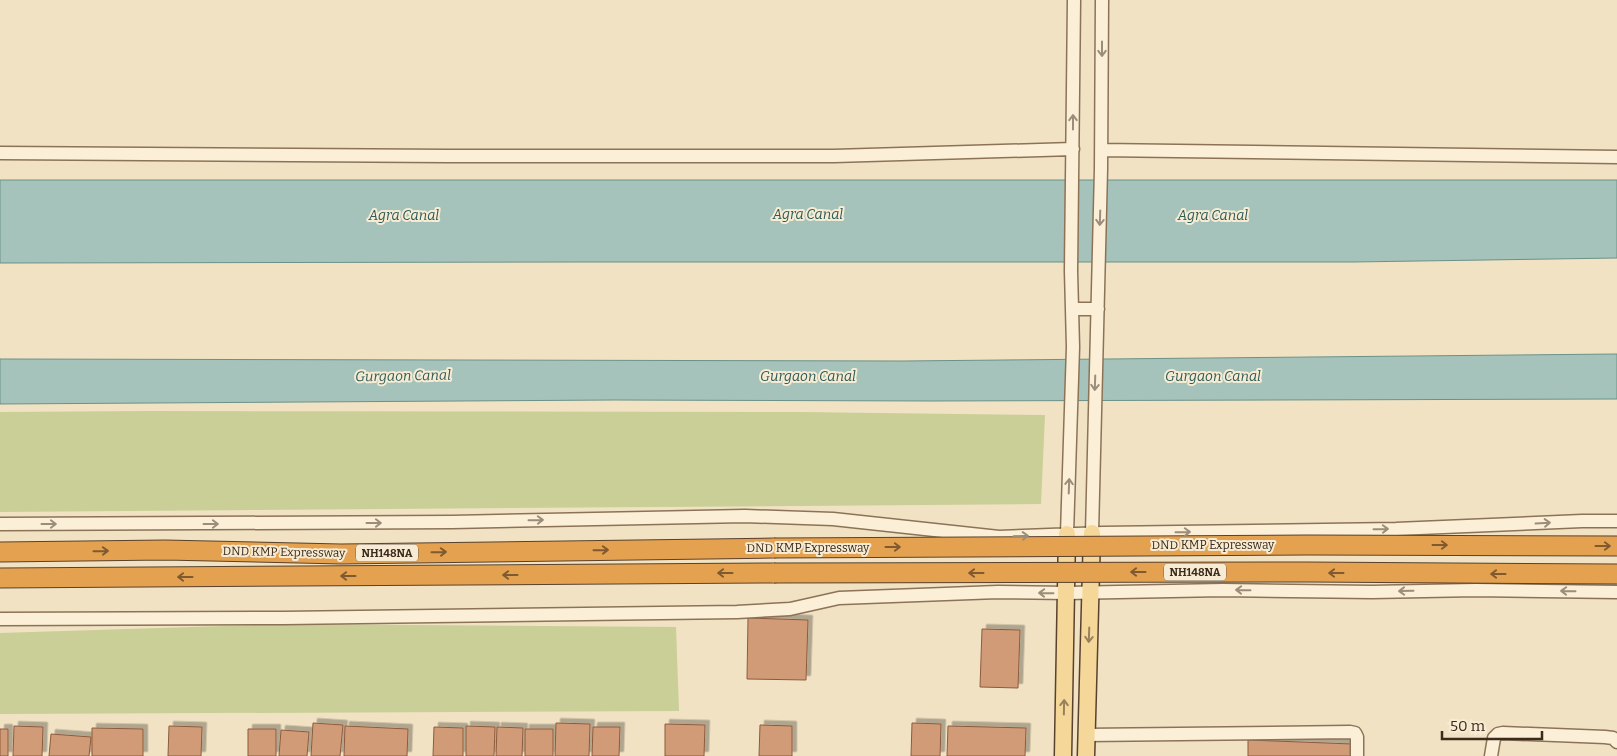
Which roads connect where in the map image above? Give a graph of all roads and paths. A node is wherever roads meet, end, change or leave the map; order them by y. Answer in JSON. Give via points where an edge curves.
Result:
{"nodes":[{"id":1,"x":1074,"y":0,"type":"edge"},
{"id":2,"x":1102,"y":0,"type":"edge"},
{"id":3,"x":1073,"y":149,"type":"junction"},
{"id":4,"x":1101,"y":150,"type":"junction"},
{"id":5,"x":0,"y":153,"type":"edge"},
{"id":6,"x":1617,"y":157,"type":"edge"},
{"id":7,"x":1072,"y":309,"type":"junction"},
{"id":8,"x":1098,"y":310,"type":"junction"},
{"id":9,"x":1617,"y":521,"type":"edge"},
{"id":10,"x":0,"y":524,"type":"edge"},
{"id":11,"x":1067,"y":534,"type":"junction"},
{"id":12,"x":1092,"y":534,"type":"junction"},
{"id":13,"x":1617,"y":546,"type":"edge"},
{"id":14,"x":0,"y":552,"type":"edge"},
{"id":15,"x":1617,"y":574,"type":"edge"},
{"id":16,"x":0,"y":578,"type":"edge"},
{"id":17,"x":1617,"y":592,"type":"edge"},
{"id":18,"x":1066,"y":593,"type":"junction"},
{"id":19,"x":1090,"y":593,"type":"junction"},
{"id":20,"x":0,"y":619,"type":"edge"},
{"id":21,"x":1086,"y":735,"type":"junction"},
{"id":22,"x":1617,"y":742,"type":"edge"},
{"id":23,"x":1063,"y":756,"type":"edge"},
{"id":24,"x":1086,"y":756,"type":"edge"},
{"id":25,"x":1357,"y":756,"type":"edge"},
{"id":26,"x":1491,"y":756,"type":"edge"}],
"edges":[{"from":3,"to":1,"type":"street","one_way":true},
{"from":2,"to":4,"type":"street","one_way":true},
{"from":3,"to":5,"type":"street","via":[[834,156]]},
{"from":3,"to":7,"type":"street"},
{"from":4,"to":6,"type":"street"},
{"from":4,"to":8,"type":"street","one_way":true},
{"from":7,"to":8,"type":"street"},
{"from":11,"to":7,"type":"street","one_way":true},
{"from":8,"to":12,"type":"street","one_way":true},
{"from":12,"to":9,"type":"street","one_way":true,"via":[[1396,529]]},
{"from":10,"to":11,"type":"street","one_way":true,"via":[[432,522],[745,516],[833,519],[999,537]]},
{"from":11,"to":12,"type":"street"},
{"from":11,"to":18,"type":"main road"},
{"from":12,"to":19,"type":"main road"},
{"from":14,"to":13,"type":"highway","name":"DND KMP Expressway","number":"NH148NA","one_way":true,"bridge":true,"via":[[165,550],[341,554],[774,548]]},
{"from":15,"to":16,"type":"highway","name":"DND KMP Expressway","number":"NH148NA","one_way":true,"bridge":true,"via":[[774,573]]},
{"from":17,"to":19,"type":"street","one_way":true,"via":[[1223,590]]},
{"from":18,"to":19,"type":"street"},
{"from":18,"to":20,"type":"street","one_way":true,"via":[[839,598],[790,609],[738,612]]},
{"from":23,"to":18,"type":"main road","one_way":true},
{"from":19,"to":21,"type":"main road","one_way":true},
{"from":21,"to":24,"type":"main road"},
{"from":21,"to":25,"type":"street","via":[[1350,732],[1357,737]]},
{"from":22,"to":26,"type":"street","via":[[1605,736],[1504,733],[1494,738]]}]}
